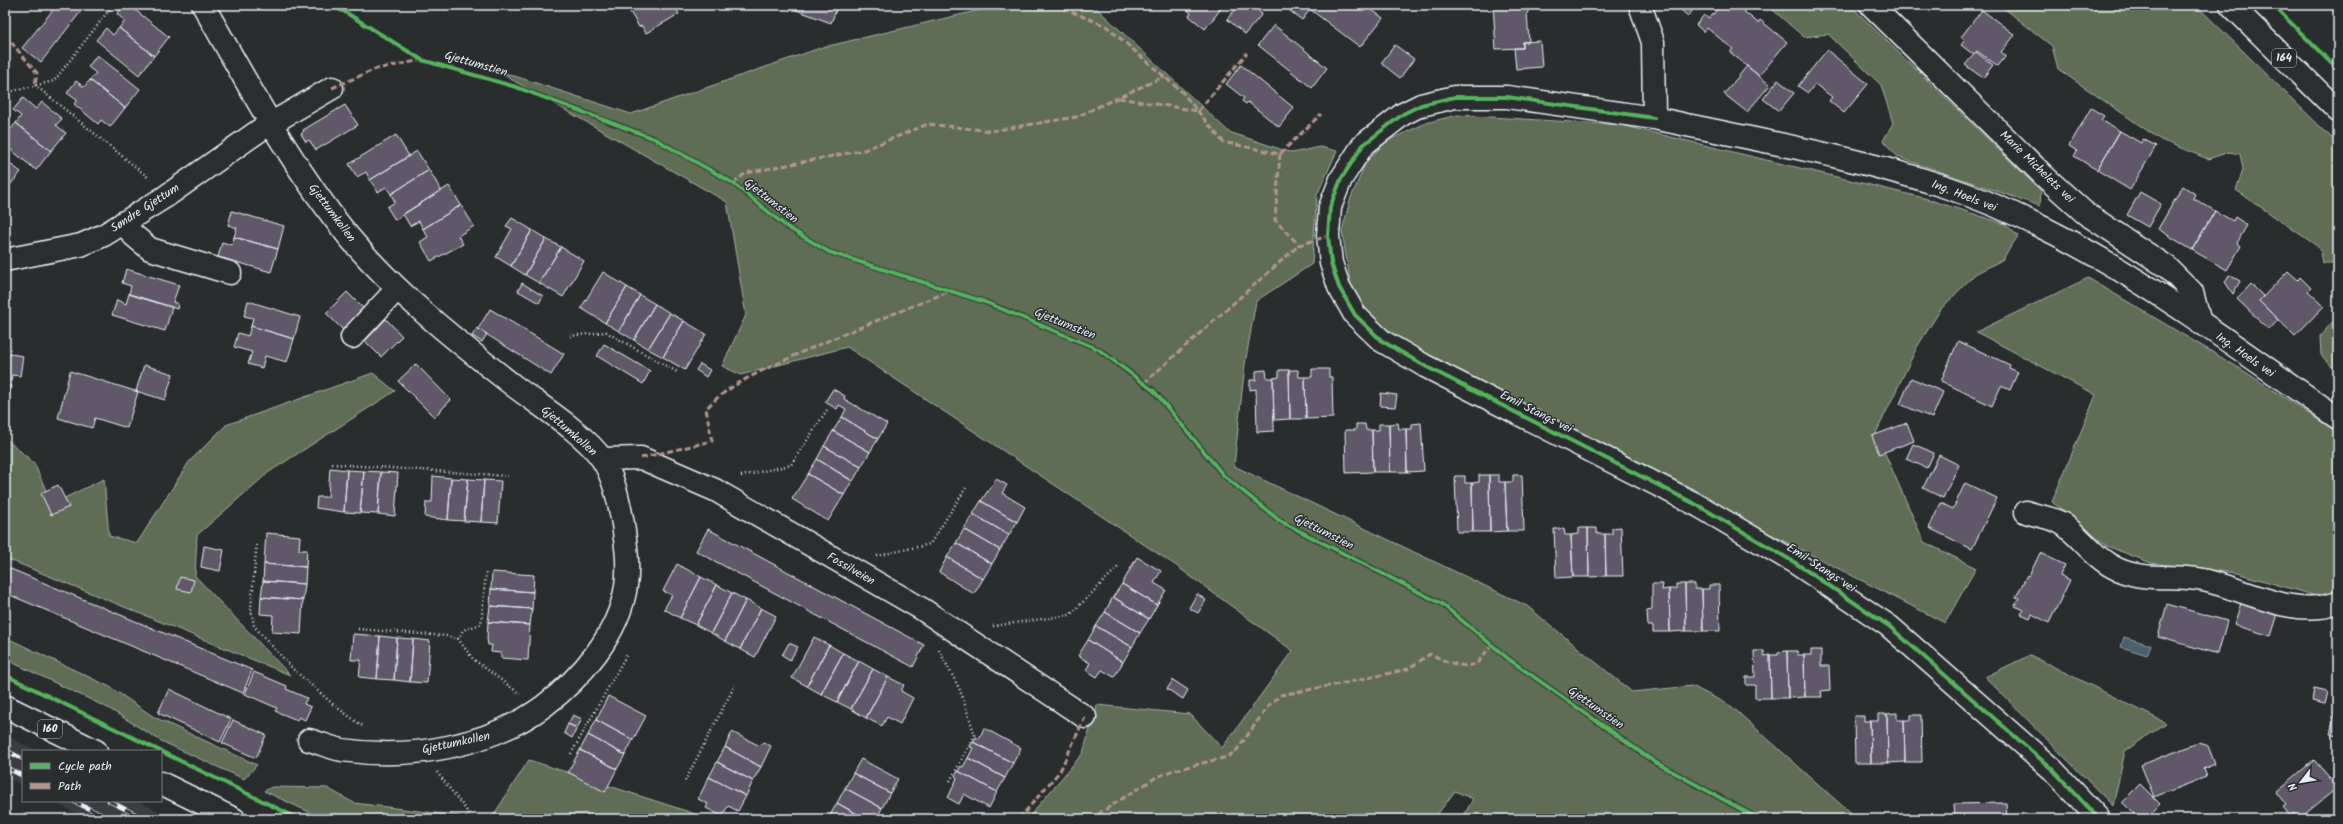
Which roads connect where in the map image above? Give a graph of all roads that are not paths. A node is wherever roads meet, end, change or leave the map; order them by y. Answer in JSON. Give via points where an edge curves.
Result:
{"nodes":[{"id":1,"x":203,"y":5,"type":"edge"},
{"id":2,"x":1640,"y":5,"type":"edge"},
{"id":3,"x":1871,"y":5,"type":"edge"},
{"id":4,"x":2231,"y":5,"type":"edge"},
{"id":5,"x":332,"y":88,"type":"dead end"},
{"id":6,"x":2338,"y":111,"type":"edge"},
{"id":7,"x":1654,"y":118,"type":"junction"},
{"id":8,"x":270,"y":124,"type":"junction"},
{"id":9,"x":124,"y":222,"type":"junction"},
{"id":10,"x":5,"y":260,"type":"edge"},
{"id":11,"x":230,"y":273,"type":"dead end"},
{"id":12,"x":398,"y":289,"type":"junction"},
{"id":13,"x":2200,"y":323,"type":"junction"},
{"id":14,"x":352,"y":337,"type":"dead end"},
{"id":15,"x":2338,"y":418,"type":"edge"},
{"id":16,"x":602,"y":459,"type":"junction"},
{"id":17,"x":2026,"y":512,"type":"dead end"},
{"id":18,"x":2338,"y":603,"type":"edge"},
{"id":19,"x":5,"y":706,"type":"edge"},
{"id":20,"x":1085,"y":717,"type":"dead end"},
{"id":21,"x":310,"y":740,"type":"dead end"},
{"id":22,"x":94,"y":750,"type":"edge"},
{"id":23,"x":162,"y":783,"type":"edge"},
{"id":24,"x":234,"y":819,"type":"edge"},
{"id":25,"x":2099,"y":819,"type":"edge"}],
"edges":[{"from":1,"to":8,"type":"street","name":"Gjettumkollen"},
{"from":2,"to":7,"type":"street","via":[[1653,42]]},
{"from":3,"to":13,"type":"street","name":"Marie Michelets vei","via":[[2044,176],[2079,207],[2167,267],[2192,292]]},
{"from":4,"to":6,"type":"street","number":"164"},
{"from":5,"to":8,"type":"street","name":"Søndre Gjettum"},
{"from":7,"to":13,"type":"street","name":"Ing. Hoels vei","via":[[1872,165],[1944,186],[2012,214],[2076,246],[2132,278]]},
{"from":7,"to":25,"type":"street","name":"Emil Stangs vei","via":[[1507,97],[1455,97],[1421,105],[1403,114],[1363,145],[1341,180],[1330,207],[1328,236],[1331,263],[1339,287],[1355,315],[1382,341],[1406,356],[1699,506],[1794,562],[1889,626],[2053,770]]},
{"from":8,"to":9,"type":"street","name":"Søndre Gjettum","via":[[165,197]]},
{"from":8,"to":12,"type":"street","name":"Gjettumkollen","via":[[308,182],[349,237]]},
{"from":9,"to":10,"type":"street","name":"Søndre Gjettum","via":[[81,245]]},
{"from":9,"to":11,"type":"street","via":[[134,235],[150,248]]},
{"from":12,"to":14,"type":"street"},
{"from":12,"to":16,"type":"street","name":"Gjettumkollen","via":[[441,329],[580,437]]},
{"from":13,"to":15,"type":"street","name":"Ing. Hoels vei"},
{"from":16,"to":20,"type":"street","name":"Fossilveien","via":[[641,458],[715,490],[948,627]]},
{"from":16,"to":21,"type":"street","name":"Gjettumkollen","via":[[619,500],[628,552],[626,588],[613,626],[592,661],[563,692],[537,711],[494,735],[421,751],[384,753],[340,750]]},
{"from":17,"to":18,"type":"street","via":[[2062,523],[2096,556],[2117,569],[2144,578],[2203,580],[2288,606],[2323,608]]},
{"from":19,"to":22,"type":"street","number":"160"},
{"from":23,"to":24,"type":"street"}]}
